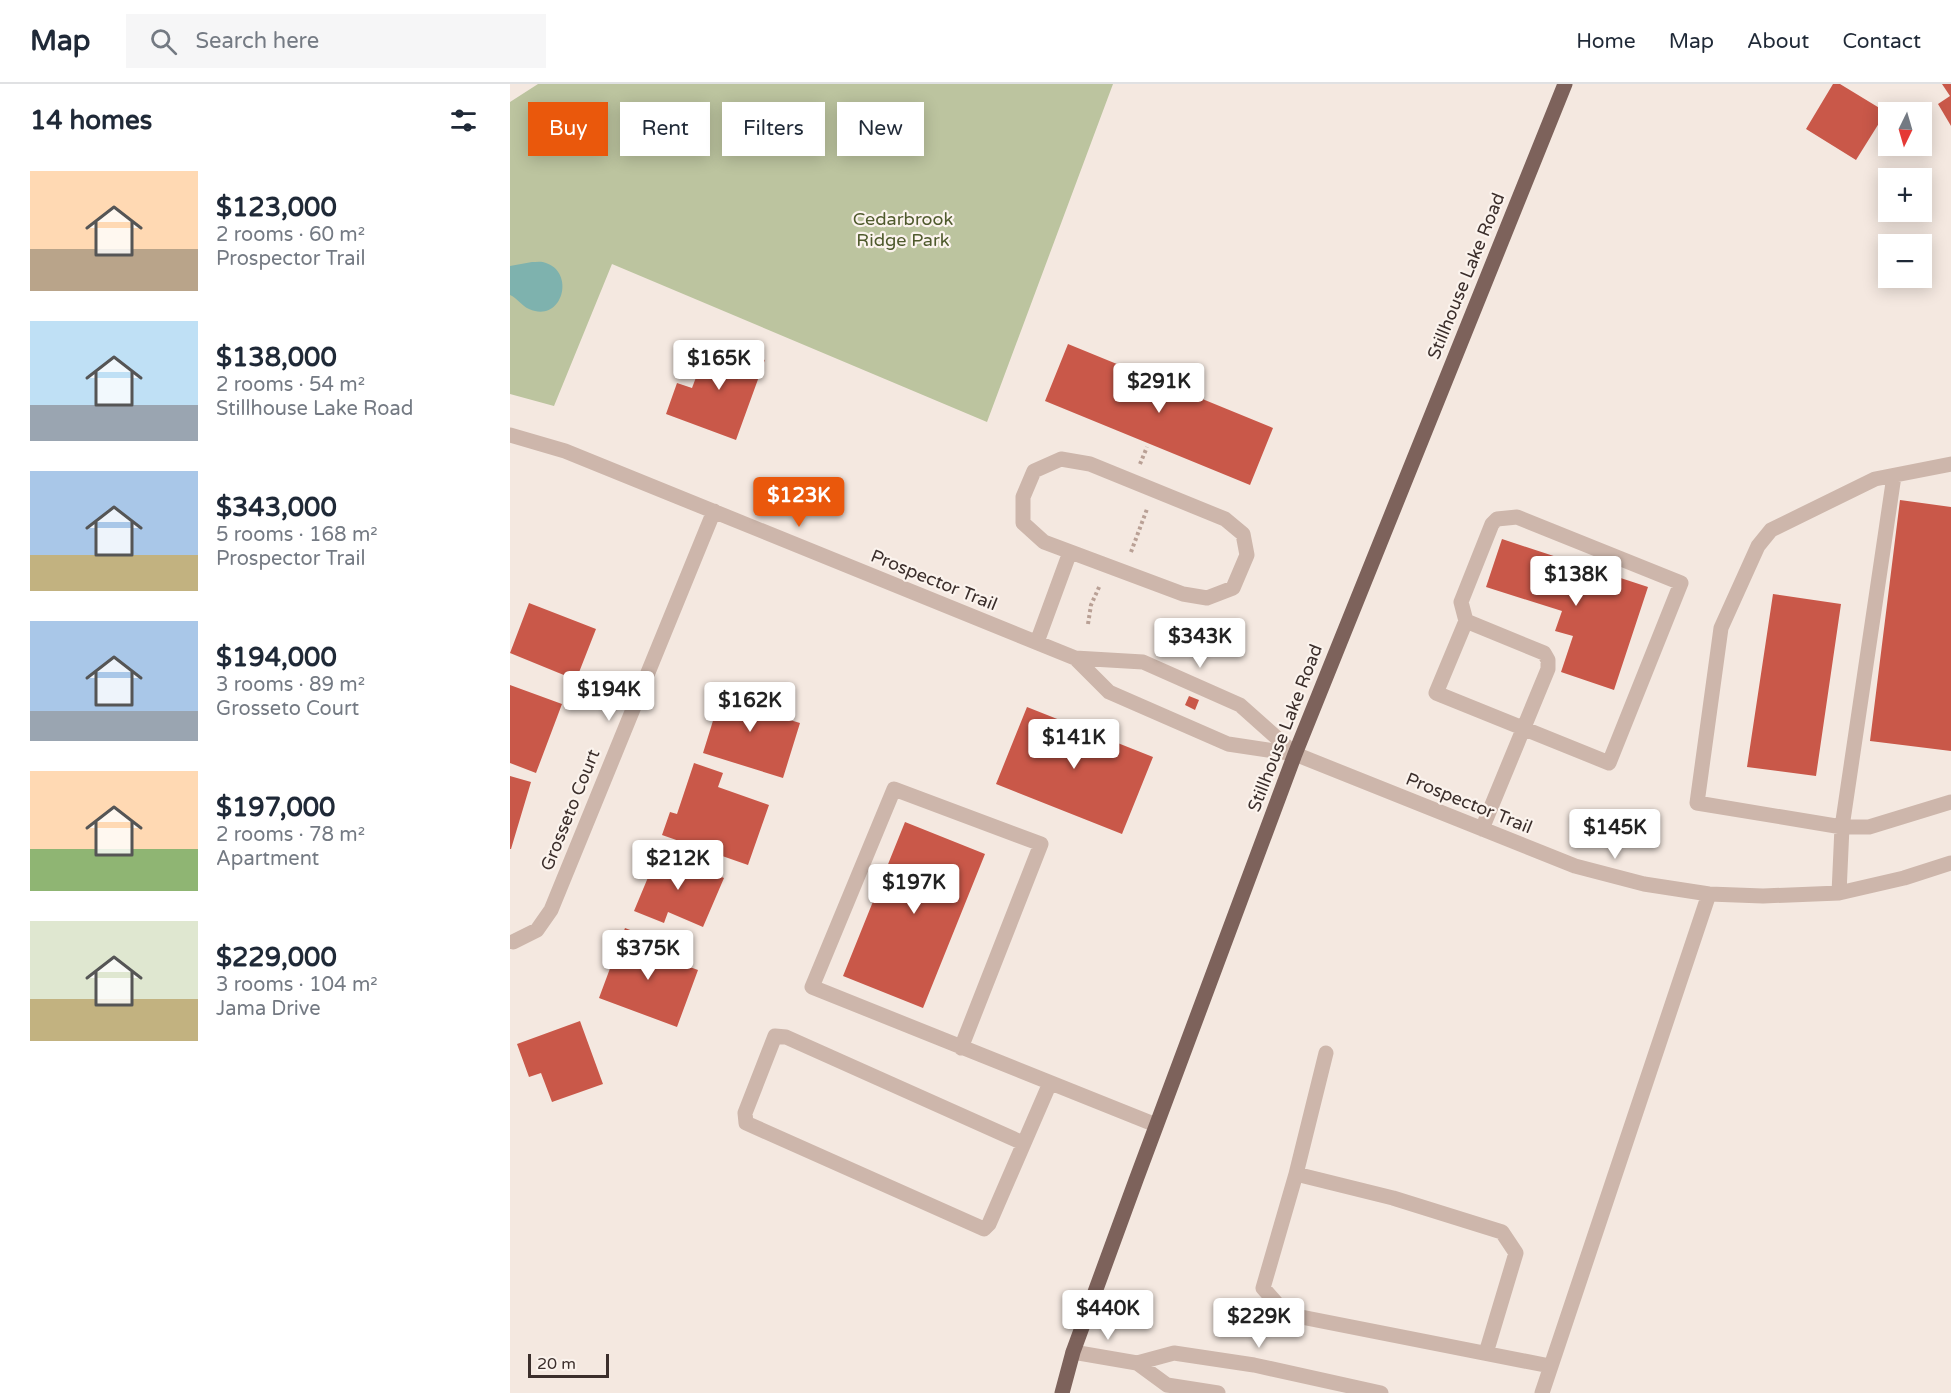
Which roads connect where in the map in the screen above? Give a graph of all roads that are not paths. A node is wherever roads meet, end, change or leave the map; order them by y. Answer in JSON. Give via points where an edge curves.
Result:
{"nodes":[{"id":1,"x":1565,"y":84,"type":"edge"},
{"id":2,"x":510,"y":435,"type":"edge"},
{"id":3,"x":1951,"y":464,"type":"edge"},
{"id":4,"x":1894,"y":476,"type":"junction"},
{"id":5,"x":714,"y":511,"type":"junction"},
{"id":6,"x":1070,"y":552,"type":"junction"},
{"id":7,"x":1466,"y":621,"type":"junction"},
{"id":8,"x":1037,"y":642,"type":"junction"},
{"id":9,"x":1075,"y":658,"type":"junction"},
{"id":10,"x":1524,"y":728,"type":"junction"},
{"id":11,"x":1295,"y":754,"type":"junction"},
{"id":12,"x":1951,"y":802,"type":"edge"},
{"id":13,"x":1842,"y":827,"type":"junction"},
{"id":14,"x":1482,"y":830,"type":"junction"},
{"id":15,"x":1951,"y":863,"type":"edge"},
{"id":16,"x":1839,"y":893,"type":"junction"},
{"id":17,"x":1709,"y":894,"type":"junction"},
{"id":18,"x":513,"y":942,"type":"dead end"},
{"id":19,"x":961,"y":1048,"type":"junction"},
{"id":20,"x":1326,"y":1053,"type":"dead end"},
{"id":21,"x":1050,"y":1083,"type":"junction"},
{"id":22,"x":1156,"y":1125,"type":"junction"},
{"id":23,"x":1023,"y":1143,"type":"junction"},
{"id":24,"x":1296,"y":1174,"type":"junction"},
{"id":25,"x":1073,"y":1352,"type":"junction"},
{"id":26,"x":1486,"y":1353,"type":"junction"},
{"id":27,"x":1137,"y":1363,"type":"junction"},
{"id":28,"x":1550,"y":1366,"type":"junction"},
{"id":29,"x":1062,"y":1393,"type":"edge"},
{"id":30,"x":1218,"y":1393,"type":"edge"},
{"id":31,"x":1381,"y":1393,"type":"edge"},
{"id":32,"x":1542,"y":1393,"type":"edge"}],
"edges":[{"from":1,"to":11,"type":"main road","name":"Stillhouse Lake Road"},
{"from":2,"to":5,"type":"street","name":"Prospector Trail","via":[[565,451]]},
{"from":3,"to":4,"type":"street"},
{"from":4,"to":13,"type":"street"},
{"from":4,"to":13,"type":"street","via":[[1875,479],[1771,530],[1758,546],[1721,627],[1697,803]]},
{"from":5,"to":8,"type":"street","name":"Prospector Trail"},
{"from":5,"to":18,"type":"street","name":"Grosseto Court","via":[[551,910],[537,930]]},
{"from":6,"to":6,"type":"street","via":[[1044,542],[1023,523],[1023,497],[1034,471],[1061,459],[1090,464],[1225,519],[1243,534],[1247,555],[1233,588],[1208,598],[1183,594]]},
{"from":6,"to":8,"type":"street"},
{"from":7,"to":10,"type":"street","via":[[1544,653],[1548,660]]},
{"from":7,"to":10,"type":"street","via":[[1437,693]]},
{"from":7,"to":10,"type":"street","via":[[1461,602],[1492,524],[1506,517],[1517,517],[1681,584],[1609,763]]},
{"from":8,"to":9,"type":"street","name":"Prospector Trail"},
{"from":9,"to":11,"type":"street","name":"Prospector Trail","via":[[1109,692],[1228,744]]},
{"from":9,"to":11,"type":"street","name":"Prospector Trail","via":[[1143,662],[1240,705]]},
{"from":10,"to":14,"type":"street"},
{"from":11,"to":14,"type":"street","name":"Prospector Trail"},
{"from":11,"to":22,"type":"main road","name":"Stillhouse Lake Road"},
{"from":12,"to":13,"type":"street","via":[[1869,827]]},
{"from":13,"to":16,"type":"street"},
{"from":14,"to":17,"type":"street","name":"Prospector Trail","via":[[1575,866],[1644,884]]},
{"from":15,"to":16,"type":"street","name":"Prospector Trail"},
{"from":16,"to":17,"type":"street","name":"Prospector Trail"},
{"from":17,"to":28,"type":"street"},
{"from":19,"to":19,"type":"street","via":[[812,987],[894,789],[1041,844]]},
{"from":19,"to":21,"type":"street"},
{"from":20,"to":24,"type":"street"},
{"from":21,"to":22,"type":"street"},
{"from":21,"to":23,"type":"street"},
{"from":22,"to":25,"type":"main road","name":"Stillhouse Lake Road"},
{"from":23,"to":23,"type":"street","via":[[984,1228],[746,1124],[745,1113],[775,1036],[786,1037]]},
{"from":24,"to":26,"type":"street","via":[[1393,1198],[1502,1232],[1516,1253]]},
{"from":24,"to":26,"type":"street","via":[[1263,1288],[1286,1314]]},
{"from":25,"to":27,"type":"street"},
{"from":25,"to":29,"type":"main road","name":"Stillhouse Lake Road"},
{"from":26,"to":28,"type":"street"},
{"from":27,"to":30,"type":"street","via":[[1167,1384]]},
{"from":27,"to":31,"type":"street","via":[[1174,1353],[1254,1365]]},
{"from":28,"to":32,"type":"street"}]}
